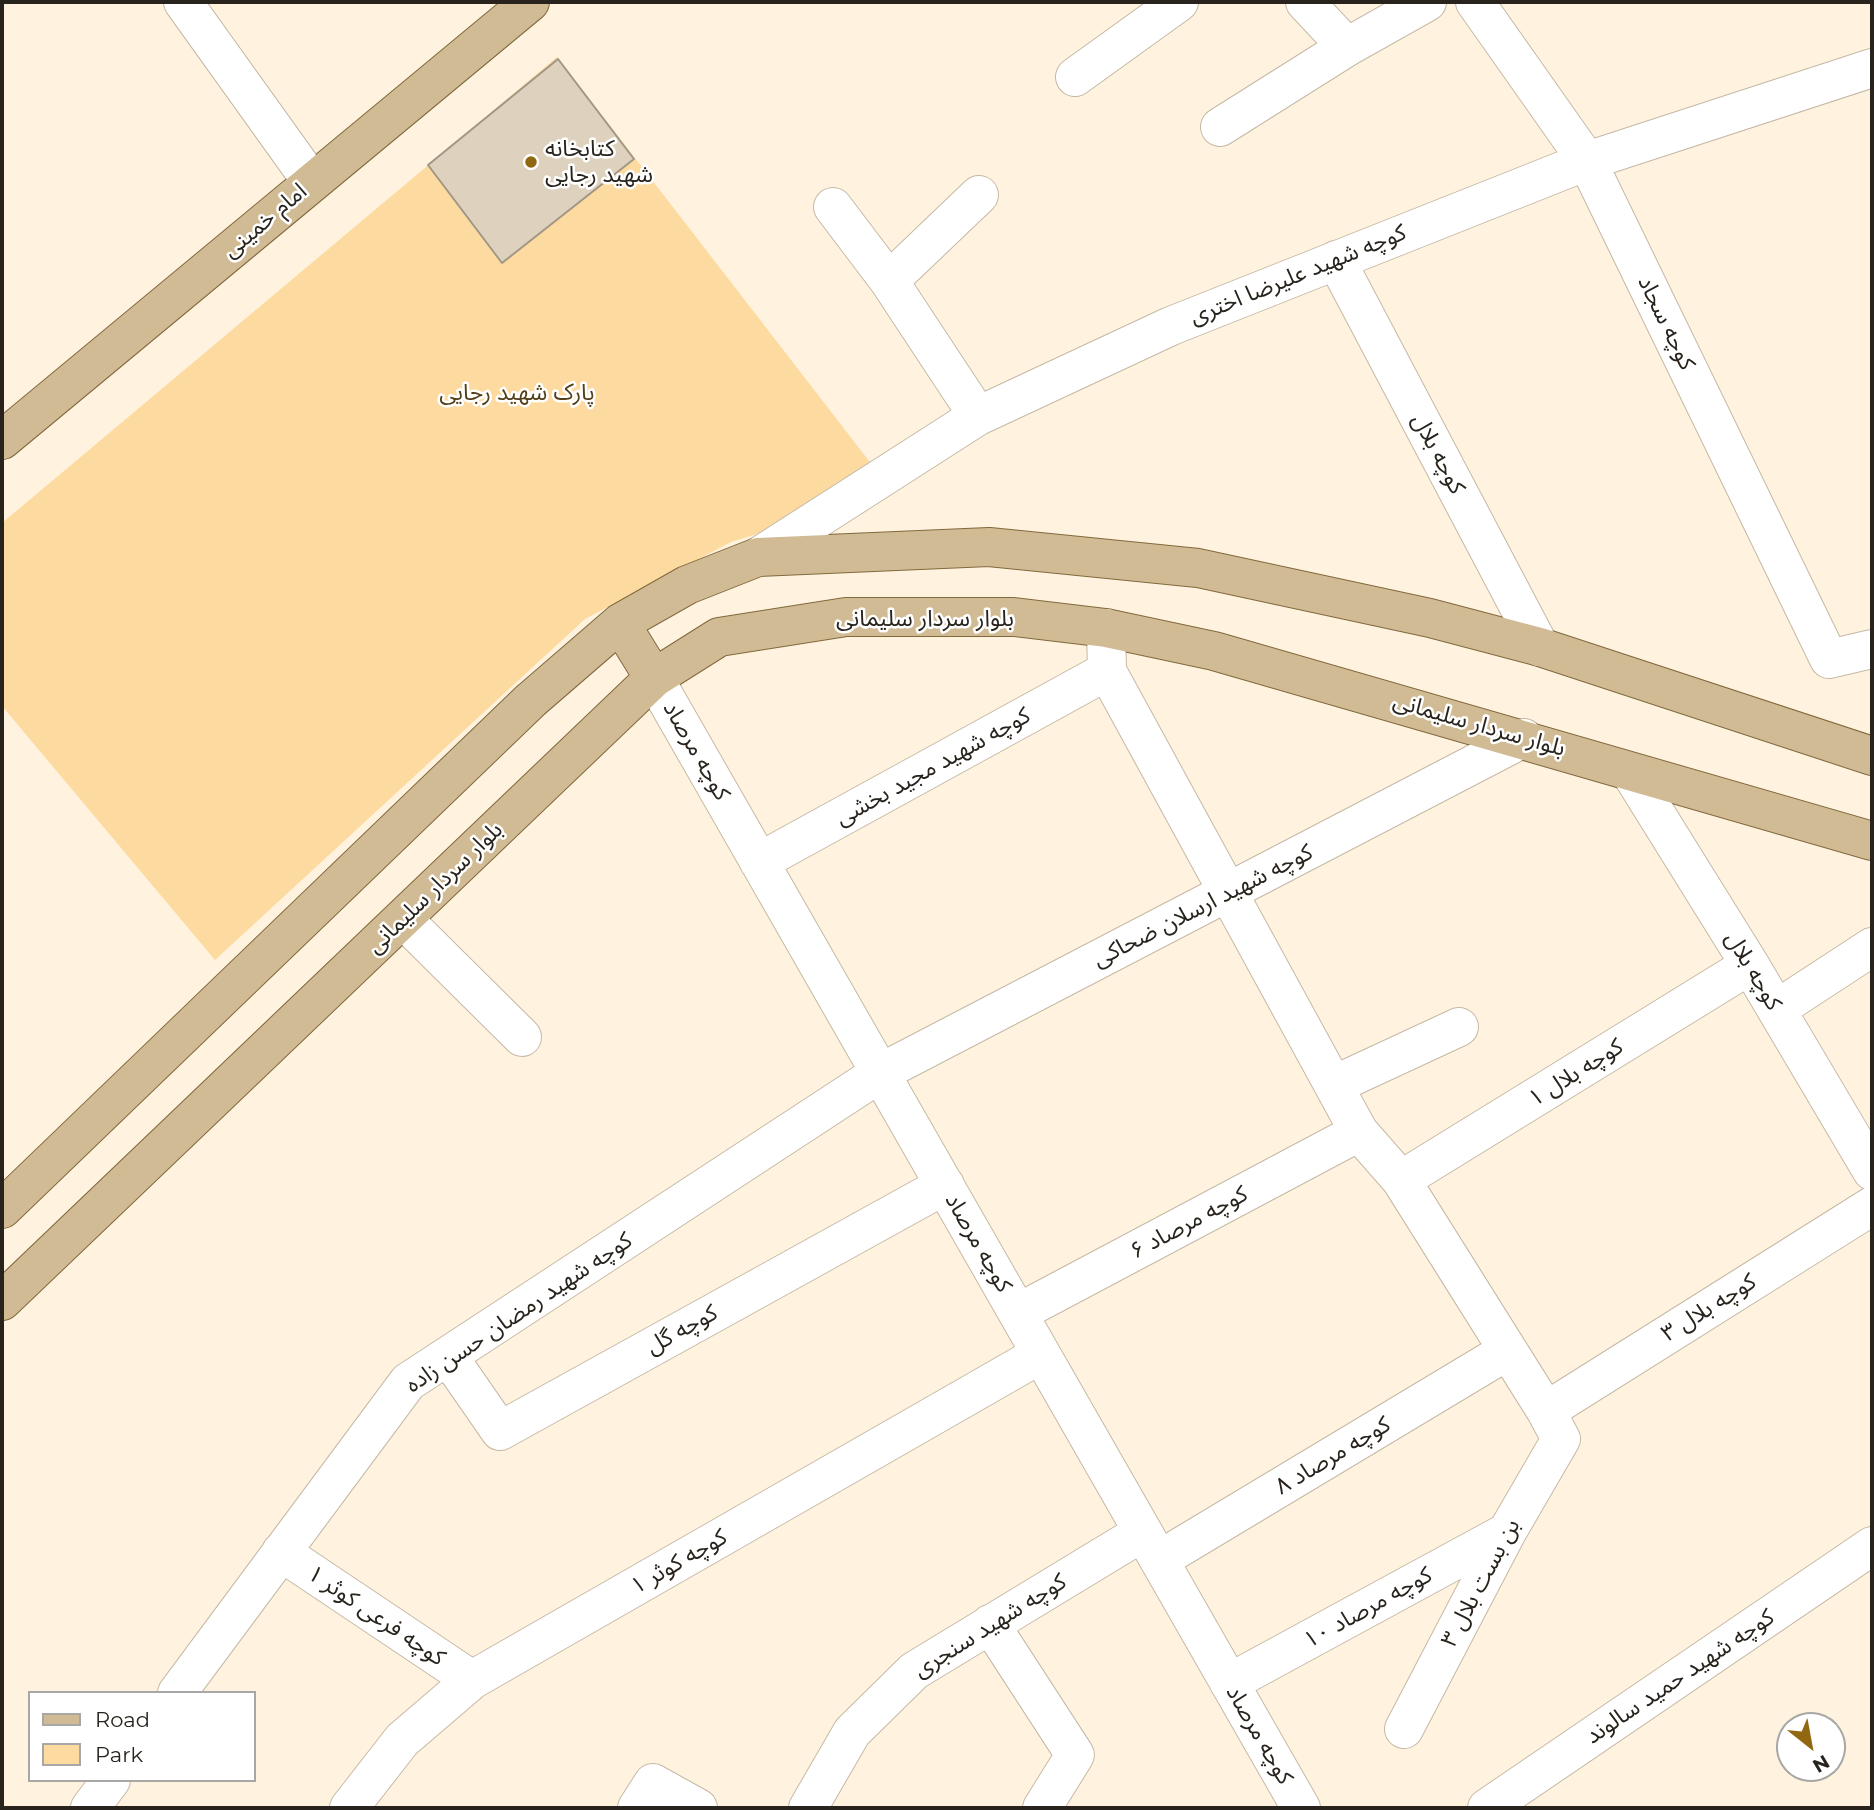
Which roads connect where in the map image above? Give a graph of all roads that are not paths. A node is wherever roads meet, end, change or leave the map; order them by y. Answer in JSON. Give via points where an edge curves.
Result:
{"nodes":[{"id":1,"x":183,"y":2,"type":"edge"},
{"id":2,"x":530,"y":2,"type":"edge"},
{"id":3,"x":1179,"y":2,"type":"edge"},
{"id":4,"x":1305,"y":2,"type":"edge"},
{"id":5,"x":1427,"y":2,"type":"edge"},
{"id":6,"x":1475,"y":2,"type":"edge"},
{"id":7,"x":1348,"y":47,"type":"junction"},
{"id":8,"x":1872,"y":68,"type":"edge"},
{"id":9,"x":1075,"y":77,"type":"dead end"},
{"id":10,"x":1220,"y":127,"type":"dead end"},
{"id":11,"x":1587,"y":161,"type":"junction"},
{"id":12,"x":312,"y":182,"type":"junction"},
{"id":13,"x":979,"y":195,"type":"dead end"},
{"id":14,"x":834,"y":207,"type":"dead end"},
{"id":15,"x":1336,"y":260,"type":"junction"},
{"id":16,"x":889,"y":281,"type":"junction"},
{"id":17,"x":978,"y":416,"type":"junction"},
{"id":18,"x":2,"y":440,"type":"edge"},
{"id":19,"x":758,"y":557,"type":"junction"},
{"id":20,"x":620,"y":623,"type":"junction"},
{"id":21,"x":1106,"y":628,"type":"junction"},
{"id":22,"x":1539,"y":647,"type":"junction"},
{"id":23,"x":1872,"y":649,"type":"edge"},
{"id":24,"x":1107,"y":671,"type":"junction"},
{"id":25,"x":654,"y":678,"type":"junction"},
{"id":26,"x":1524,"y":738,"type":"junction"},
{"id":27,"x":1872,"y":755,"type":"edge"},
{"id":28,"x":1630,"y":772,"type":"junction"},
{"id":29,"x":1872,"y":841,"type":"edge"},
{"id":30,"x":759,"y":862,"type":"junction"},
{"id":31,"x":1227,"y":894,"type":"junction"},
{"id":32,"x":403,"y":919,"type":"junction"},
{"id":33,"x":1872,"y":947,"type":"edge"},
{"id":34,"x":1750,"y":965,"type":"junction"},
{"id":35,"x":1777,"y":1009,"type":"junction"},
{"id":36,"x":1459,"y":1027,"type":"dead end"},
{"id":37,"x":522,"y":1037,"type":"dead end"},
{"id":38,"x":880,"y":1073,"type":"junction"},
{"id":39,"x":1334,"y":1085,"type":"junction"},
{"id":40,"x":1359,"y":1132,"type":"junction"},
{"id":41,"x":1872,"y":1171,"type":"edge"},
{"id":42,"x":1401,"y":1180,"type":"junction"},
{"id":43,"x":944,"y":1185,"type":"junction"},
{"id":44,"x":1872,"y":1206,"type":"edge"},
{"id":45,"x":2,"y":1209,"type":"edge"},
{"id":46,"x":2,"y":1301,"type":"edge"},
{"id":47,"x":1018,"y":1313,"type":"junction"},
{"id":48,"x":1507,"y":1351,"type":"junction"},
{"id":49,"x":1041,"y":1354,"type":"junction"},
{"id":50,"x":448,"y":1356,"type":"junction"},
{"id":51,"x":1553,"y":1425,"type":"junction"},
{"id":52,"x":1507,"y":1532,"type":"junction"},
{"id":53,"x":1151,"y":1546,"type":"junction"},
{"id":54,"x":1872,"y":1546,"type":"edge"},
{"id":55,"x":281,"y":1552,"type":"junction"},
{"id":56,"x":990,"y":1624,"type":"junction"},
{"id":57,"x":472,"y":1680,"type":"junction"},
{"id":58,"x":1229,"y":1683,"type":"junction"},
{"id":59,"x":178,"y":1691,"type":"edge"},
{"id":60,"x":1404,"y":1729,"type":"dead end"},
{"id":61,"x":110,"y":1782,"type":"edge"},
{"id":62,"x":90,"y":1808,"type":"edge"},
{"id":63,"x":349,"y":1808,"type":"edge"},
{"id":64,"x":637,"y":1808,"type":"edge"},
{"id":65,"x":698,"y":1808,"type":"edge"},
{"id":66,"x":808,"y":1808,"type":"edge"},
{"id":67,"x":1041,"y":1808,"type":"edge"},
{"id":68,"x":1301,"y":1808,"type":"edge"},
{"id":69,"x":1487,"y":1808,"type":"edge"}],
"edges":[{"from":1,"to":12,"type":"street"},
{"from":2,"to":12,"type":"main road","name":"امام خمینی"},
{"from":3,"to":9,"type":"street"},
{"from":4,"to":7,"type":"street"},
{"from":5,"to":7,"type":"street"},
{"from":6,"to":11,"type":"street","name":"کوچه سجاد"},
{"from":7,"to":10,"type":"street"},
{"from":8,"to":11,"type":"street","name":"کوچه شهید علیرضا اختری"},
{"from":11,"to":15,"type":"street","name":"کوچه شهید علیرضا اختری"},
{"from":11,"to":23,"type":"street","name":"کوچه سجاد","via":[[1829,659]]},
{"from":12,"to":18,"type":"main road","name":"امام خمینی"},
{"from":13,"to":16,"type":"street"},
{"from":14,"to":16,"type":"street"},
{"from":15,"to":17,"type":"street","name":"کوچه شهید علیرضا اختری","via":[[1171,326]]},
{"from":15,"to":22,"type":"street","name":"کوچه بلال"},
{"from":16,"to":17,"type":"street"},
{"from":17,"to":19,"type":"street","name":"کوچه شهید علیرضا اختری"},
{"from":19,"to":20,"type":"main road","via":[[687,585]]},
{"from":19,"to":22,"type":"main road","via":[[989,547],[1198,568],[1430,618]]},
{"from":20,"to":25,"type":"main road"},
{"from":20,"to":45,"type":"main road","via":[[531,700]]},
{"from":21,"to":24,"type":"street"},
{"from":21,"to":25,"type":"main road","name":"بلوار سردار سلیمانی","via":[[1014,617],[846,617],[719,637]]},
{"from":21,"to":26,"type":"main road","name":"بلوار سردار سلیمانی","via":[[1214,651]]},
{"from":22,"to":27,"type":"main road"},
{"from":24,"to":30,"type":"street","name":"کوچه شهید مجید بخشی"},
{"from":24,"to":31,"type":"street"},
{"from":25,"to":30,"type":"street","name":"کوچه مرصاد"},
{"from":25,"to":32,"type":"main road","name":"بلوار سردار سلیمانی"},
{"from":26,"to":28,"type":"main road","name":"بلوار سردار سلیمانی"},
{"from":26,"to":31,"type":"street","name":"کوچه شهید ارسلان ضحاکی"},
{"from":28,"to":29,"type":"main road","name":"بلوار سردار سلیمانی"},
{"from":28,"to":34,"type":"street","name":"کوچه بلال"},
{"from":30,"to":38,"type":"street","name":"کوچه مرصاد"},
{"from":31,"to":38,"type":"street","name":"کوچه شهید ارسلان ضحاکی"},
{"from":31,"to":39,"type":"street"},
{"from":32,"to":37,"type":"street"},
{"from":32,"to":46,"type":"main road","name":"بلوار سردار سلیمانی"},
{"from":33,"to":35,"type":"street"},
{"from":34,"to":35,"type":"street","name":"کوچه بلال"},
{"from":34,"to":42,"type":"street","name":"کوچه بلال ۱"},
{"from":35,"to":41,"type":"street","name":"کوچه بلال"},
{"from":36,"to":39,"type":"street"},
{"from":38,"to":43,"type":"street","name":"کوچه مرصاد"},
{"from":38,"to":50,"type":"street","name":"کوچه شهید رمضان حسن زاده"},
{"from":39,"to":40,"type":"street"},
{"from":40,"to":42,"type":"street"},
{"from":40,"to":47,"type":"street","name":"کوچه مرصاد ۶"},
{"from":42,"to":48,"type":"street"},
{"from":43,"to":47,"type":"street","name":"کوچه مرصاد"},
{"from":43,"to":50,"type":"street","name":"کوچه گل","via":[[500,1431]]},
{"from":44,"to":51,"type":"street","name":"کوچه بلال ۳"},
{"from":47,"to":49,"type":"street","name":"کوچه مرصاد"},
{"from":48,"to":51,"type":"street"},
{"from":48,"to":53,"type":"street","name":"کوچه مرصاد ۸"},
{"from":49,"to":53,"type":"street","name":"کوچه مرصاد"},
{"from":49,"to":57,"type":"street","name":"کوچه کوثر ۱"},
{"from":50,"to":55,"type":"street","name":"کوچه شهید رمضان حسن زاده","via":[[408,1382]]},
{"from":51,"to":52,"type":"street","name":"بن بست بلال ۳"},
{"from":52,"to":58,"type":"street","name":"کوچه مرصاد ۱۰"},
{"from":52,"to":60,"type":"street","name":"بن بست بلال ۳"},
{"from":53,"to":56,"type":"street","name":"کوچه شهید سنجری"},
{"from":53,"to":58,"type":"street","name":"کوچه مرصاد"},
{"from":54,"to":69,"type":"street","name":"کوچه شهید حمید سالوند"},
{"from":55,"to":57,"type":"street","name":"کوچه فرعی کوثر ۱"},
{"from":55,"to":59,"type":"street","name":"کوچه شهید رمضان حسن زاده"},
{"from":56,"to":66,"type":"street","name":"کوچه شهید سنجری","via":[[914,1671],[852,1732]]},
{"from":56,"to":67,"type":"street","via":[[1075,1755]]},
{"from":57,"to":63,"type":"street","name":"کوچه کوثر ۱","via":[[402,1740]]},
{"from":58,"to":68,"type":"street","name":"کوچه مرصاد"},
{"from":61,"to":62,"type":"street"},
{"from":64,"to":65,"type":"street","via":[[653,1783]]}]}
